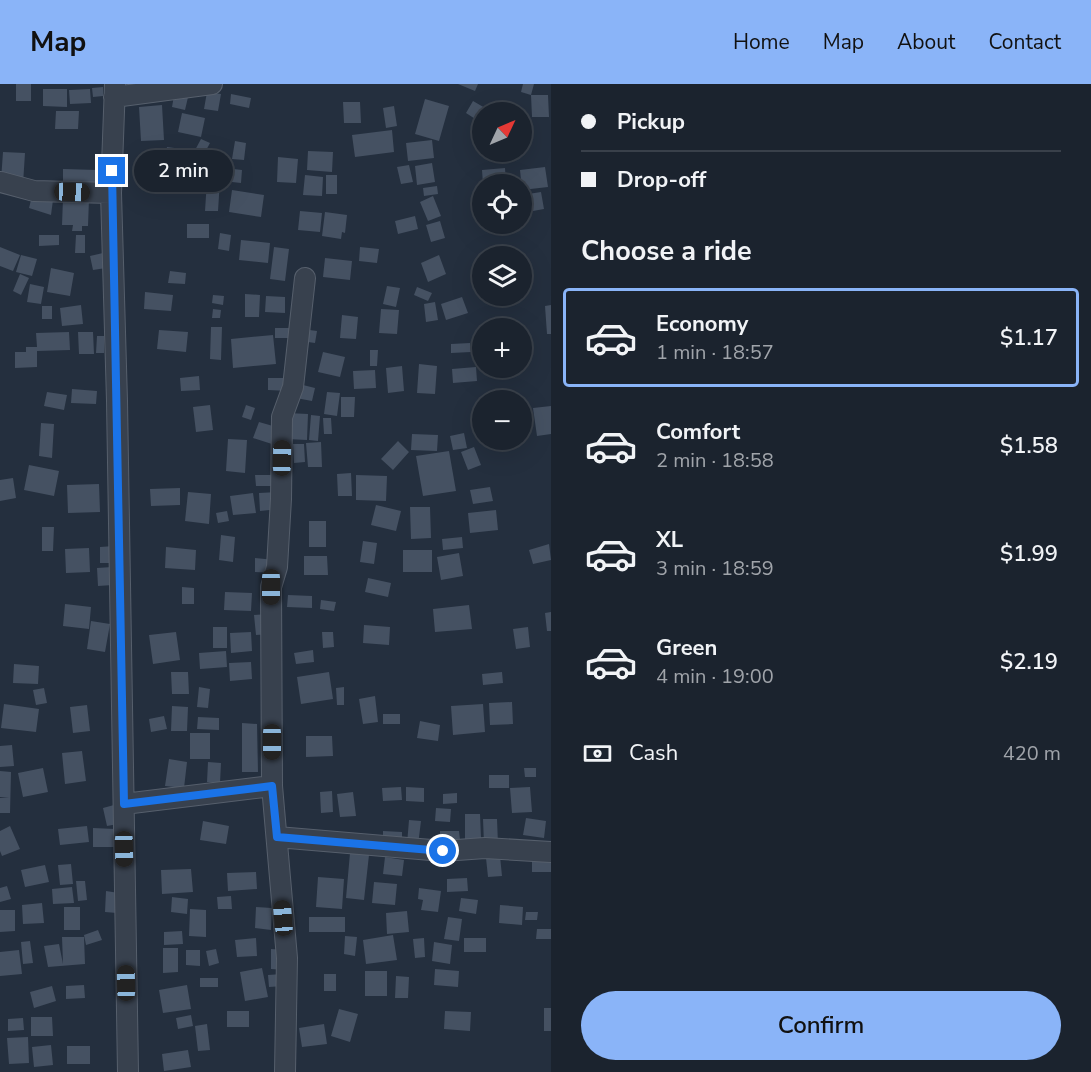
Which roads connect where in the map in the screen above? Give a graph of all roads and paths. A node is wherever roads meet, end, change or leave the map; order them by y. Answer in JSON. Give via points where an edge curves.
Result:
{"nodes":[{"id":1,"x":212,"y":84,"type":"edge"},
{"id":2,"x":114,"y":91,"type":"edge"},
{"id":3,"x":1,"y":183,"type":"edge"},
{"id":4,"x":111,"y":193,"type":"junction"},
{"id":5,"x":305,"y":278,"type":"dead end"},
{"id":6,"x":272,"y":786,"type":"junction"},
{"id":7,"x":124,"y":804,"type":"junction"},
{"id":8,"x":277,"y":837,"type":"junction"},
{"id":9,"x":551,"y":852,"type":"edge"},
{"id":10,"x":128,"y":1072,"type":"edge"},
{"id":11,"x":285,"y":1072,"type":"edge"}],
"edges":[{"from":1,"to":2,"type":"street"},
{"from":2,"to":4,"type":"street"},
{"from":3,"to":4,"type":"street","via":[[34,190]]},
{"from":4,"to":7,"type":"street"},
{"from":5,"to":6,"type":"street","via":[[293,387],[282,417],[278,555],[271,587]]},
{"from":6,"to":7,"type":"street"},
{"from":6,"to":8,"type":"street"},
{"from":7,"to":10,"type":"street"},
{"from":8,"to":9,"type":"street","via":[[443,851],[485,848]]},
{"from":8,"to":11,"type":"street","via":[[286,958]]}]}
